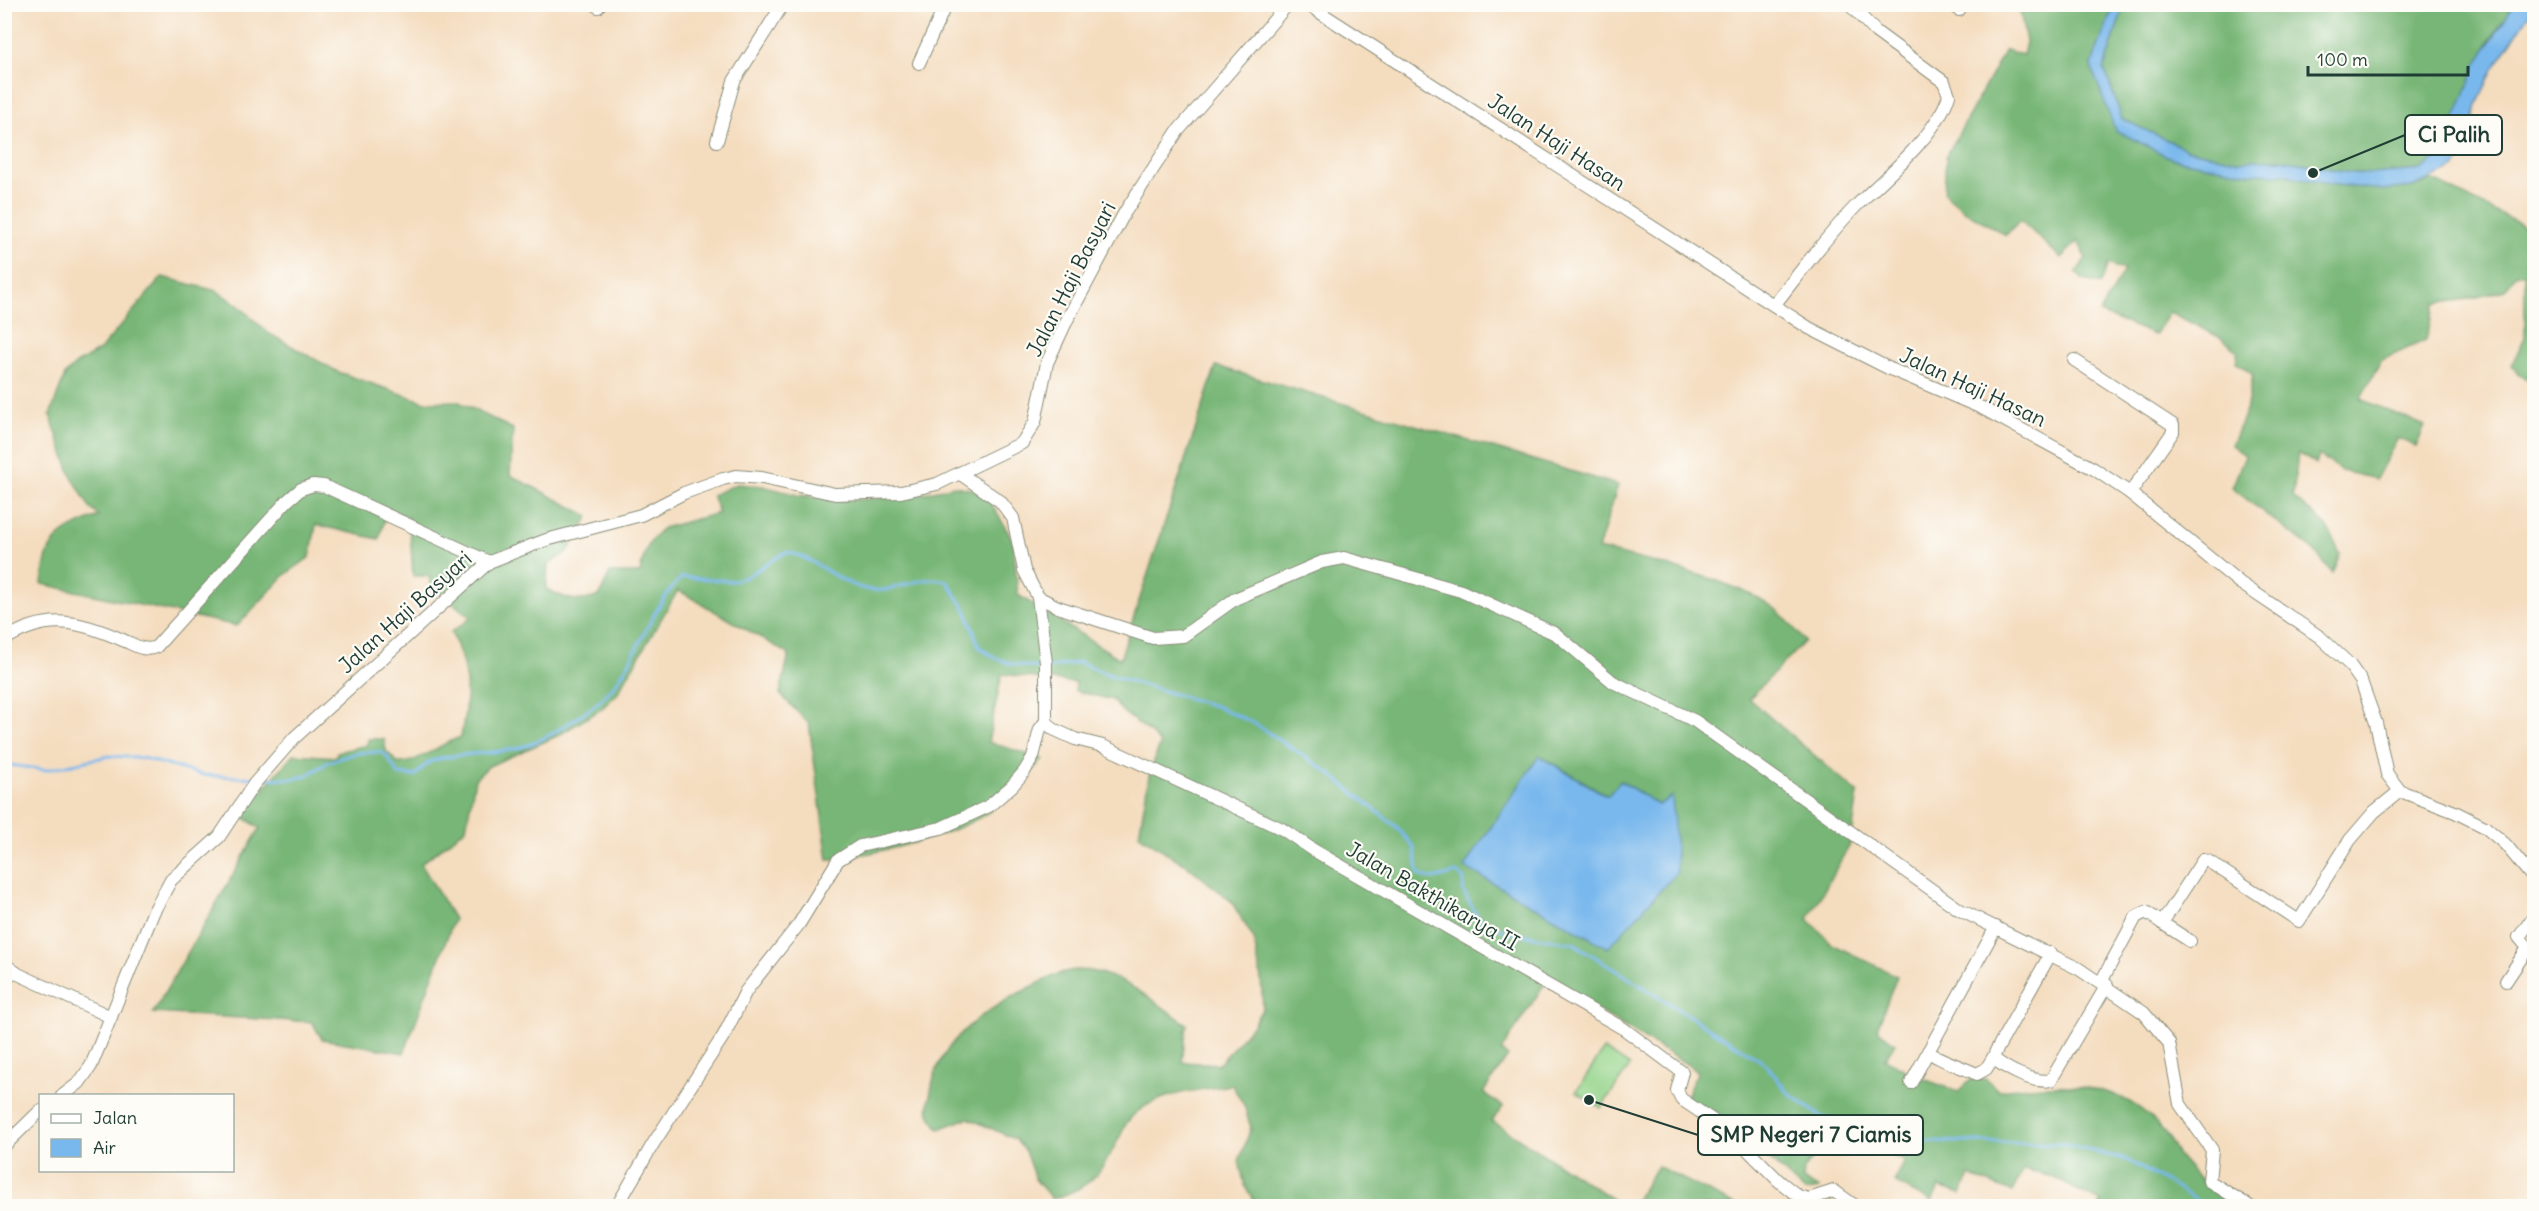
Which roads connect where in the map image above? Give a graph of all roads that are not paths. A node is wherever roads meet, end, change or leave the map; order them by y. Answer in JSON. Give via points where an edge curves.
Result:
{"nodes":[{"id":1,"x":783,"y":4,"type":"edge"},
{"id":2,"x":946,"y":4,"type":"edge"},
{"id":3,"x":1288,"y":4,"type":"edge"},
{"id":4,"x":1307,"y":4,"type":"edge"},
{"id":5,"x":1849,"y":4,"type":"edge"},
{"id":6,"x":919,"y":63,"type":"dead end"},
{"id":7,"x":717,"y":141,"type":"dead end"},
{"id":8,"x":1775,"y":304,"type":"junction"},
{"id":9,"x":2074,"y":360,"type":"dead end"},
{"id":10,"x":959,"y":473,"type":"junction"},
{"id":11,"x":2130,"y":493,"type":"junction"},
{"id":12,"x":489,"y":562,"type":"junction"},
{"id":13,"x":1038,"y":597,"type":"junction"},
{"id":14,"x":4,"y":640,"type":"edge"},
{"id":15,"x":1046,"y":721,"type":"junction"},
{"id":16,"x":2400,"y":791,"type":"junction"},
{"id":17,"x":2535,"y":879,"type":"edge"},
{"id":18,"x":2535,"y":916,"type":"edge"},
{"id":19,"x":2162,"y":923,"type":"junction"},
{"id":20,"x":1996,"y":927,"type":"junction"},
{"id":21,"x":2190,"y":941,"type":"dead end"},
{"id":22,"x":2051,"y":953,"type":"junction"},
{"id":23,"x":4,"y":964,"type":"edge"},
{"id":24,"x":2506,"y":981,"type":"dead end"},
{"id":25,"x":2104,"y":984,"type":"junction"},
{"id":26,"x":111,"y":1017,"type":"junction"},
{"id":27,"x":1928,"y":1052,"type":"junction"},
{"id":28,"x":1993,"y":1058,"type":"junction"},
{"id":29,"x":1911,"y":1083,"type":"dead end"},
{"id":30,"x":63,"y":1094,"type":"edge"},
{"id":31,"x":39,"y":1112,"type":"edge"},
{"id":32,"x":4,"y":1146,"type":"edge"},
{"id":33,"x":621,"y":1199,"type":"edge"},
{"id":34,"x":1814,"y":1202,"type":"edge"},
{"id":35,"x":1855,"y":1206,"type":"edge"},
{"id":36,"x":2249,"y":1206,"type":"edge"}],
"edges":[{"from":1,"to":7,"type":"street","via":[[734,81]]},
{"from":2,"to":6,"type":"street"},
{"from":3,"to":10,"type":"street","name":"Jalan Haji Basyari","via":[[1177,132],[1125,212],[1047,363],[1035,422],[1027,438]]},
{"from":4,"to":8,"type":"street","name":"Jalan Haji Hasan"},
{"from":5,"to":8,"type":"street","via":[[1876,32],[1944,82],[1949,95],[1920,141],[1855,207]]},
{"from":8,"to":11,"type":"street","name":"Jalan Haji Hasan","via":[[1843,347],[1982,408]]},
{"from":9,"to":11,"type":"street","via":[[2173,425],[2173,432]]},
{"from":10,"to":12,"type":"street","name":"Jalan Haji Basyari","via":[[924,488],[862,495],[835,494],[748,477],[723,478],[641,515],[546,540]]},
{"from":10,"to":13,"type":"street","via":[[1000,501],[1012,518],[1024,570]]},
{"from":11,"to":16,"type":"street","name":"Jalan Haji Hasan","via":[[2240,583],[2320,637],[2349,664],[2361,681],[2376,723],[2387,774]]},
{"from":12,"to":14,"type":"street","via":[[340,493],[312,485],[287,501],[156,647],[145,649],[96,629],[49,621],[29,626]]},
{"from":12,"to":26,"type":"street","name":"Jalan Haji Basyari","via":[[294,738],[258,779],[219,837],[177,874],[162,894]]},
{"from":13,"to":15,"type":"street","via":[[1046,668]]},
{"from":13,"to":20,"type":"street","via":[[1160,639],[1184,636],[1235,599],[1336,559],[1358,560],[1461,591],[1556,634],[1613,682],[1695,721],[1960,910]]},
{"from":15,"to":33,"type":"street","via":[[1024,771],[989,806],[941,828],[860,846],[838,860],[799,924],[757,974],[724,1035]]},
{"from":15,"to":34,"type":"street","name":"Jalan Bakthikarya II","via":[[1053,729],[1103,746],[1282,829],[1624,1029],[1682,1071],[1677,1090],[1681,1099],[1730,1132],[1795,1194]]},
{"from":16,"to":17,"type":"street","via":[[2486,827]]},
{"from":16,"to":19,"type":"street","via":[[2374,812],[2350,840],[2299,921],[2203,860]]},
{"from":18,"to":24,"type":"street","via":[[2518,937],[2528,948]]},
{"from":19,"to":21,"type":"street"},
{"from":19,"to":25,"type":"street","via":[[2145,912],[2136,917]]},
{"from":20,"to":22,"type":"street"},
{"from":20,"to":27,"type":"street"},
{"from":22,"to":25,"type":"street"},
{"from":22,"to":28,"type":"street"},
{"from":23,"to":26,"type":"street"},
{"from":25,"to":28,"type":"street","via":[[2051,1080],[2039,1081],[2002,1066]]},
{"from":25,"to":36,"type":"street","via":[[2144,1013],[2169,1043],[2180,1104],[2212,1150],[2210,1181]]},
{"from":26,"to":30,"type":"street","name":"Jalan Haji Basyari","via":[[87,1072]]},
{"from":27,"to":28,"type":"street","via":[[1977,1074]]},
{"from":27,"to":29,"type":"street"},
{"from":31,"to":32,"type":"street"},
{"from":34,"to":35,"type":"street","name":"Jalan Bakthikarya II","via":[[1834,1191]]}]}
